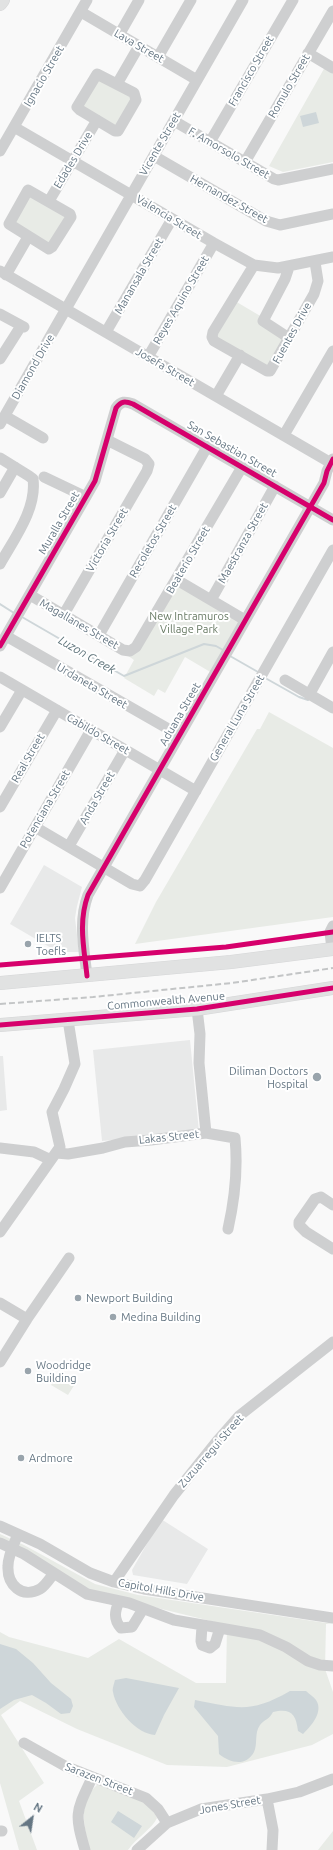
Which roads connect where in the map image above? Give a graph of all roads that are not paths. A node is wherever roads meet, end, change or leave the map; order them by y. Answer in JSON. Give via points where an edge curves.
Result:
{"nodes":[{"id":1,"x":3,"y":0,"type":"edge"},
{"id":2,"x":88,"y":0,"type":"edge"},
{"id":3,"x":139,"y":0,"type":"edge"},
{"id":4,"x":191,"y":0,"type":"edge"},
{"id":5,"x":243,"y":0,"type":"edge"},
{"id":6,"x":293,"y":0,"type":"edge"},
{"id":7,"x":0,"y":4,"type":"edge"},
{"id":8,"x":333,"y":11,"type":"edge"},
{"id":9,"x":81,"y":12,"type":"junction"},
{"id":10,"x":119,"y":35,"type":"junction"},
{"id":11,"x":139,"y":46,"type":"junction"},
{"id":12,"x":308,"y":54,"type":"junction"},
{"id":13,"x":158,"y":57,"type":"junction"},
{"id":14,"x":333,"y":68,"type":"edge"},
{"id":15,"x":197,"y":80,"type":"junction"},
{"id":16,"x":117,"y":84,"type":"junction"},
{"id":17,"x":97,"y":120,"type":"junction"},
{"id":18,"x":174,"y":121,"type":"junction"},
{"id":19,"x":14,"y":127,"type":"junction"},
{"id":20,"x":210,"y":142,"type":"junction"},
{"id":21,"x":0,"y":151,"type":"edge"},
{"id":22,"x":154,"y":156,"type":"junction"},
{"id":23,"x":72,"y":160,"type":"junction"},
{"id":24,"x":245,"y":162,"type":"junction"},
{"id":25,"x":333,"y":169,"type":"edge"},
{"id":26,"x":132,"y":195,"type":"junction"},
{"id":27,"x":49,"y":201,"type":"junction"},
{"id":28,"x":333,"y":214,"type":"edge"},
{"id":29,"x":172,"y":219,"type":"junction"},
{"id":30,"x":28,"y":237,"type":"junction"},
{"id":31,"x":214,"y":243,"type":"junction"},
{"id":32,"x":333,"y":257,"type":"edge"},
{"id":33,"x":315,"y":262,"type":"junction"},
{"id":34,"x":254,"y":265,"type":"junction"},
{"id":35,"x":289,"y":267,"type":"junction"},
{"id":36,"x":3,"y":273,"type":"edge"},
{"id":37,"x":66,"y":309,"type":"junction"},
{"id":38,"x":0,"y":314,"type":"edge"},
{"id":39,"x":106,"y":332,"type":"junction"},
{"id":40,"x":289,"y":338,"type":"junction"},
{"id":41,"x":333,"y":351,"type":"edge"},
{"id":42,"x":240,"y":355,"type":"junction"},
{"id":43,"x":148,"y":357,"type":"junction"},
{"id":44,"x":0,"y":359,"type":"edge"},
{"id":45,"x":216,"y":396,"type":"junction"},
{"id":46,"x":120,"y":402,"type":"joint"},
{"id":47,"x":2,"y":420,"type":"edge"},
{"id":48,"x":284,"y":435,"type":"junction"},
{"id":49,"x":43,"y":438,"type":"dead end"},
{"id":50,"x":107,"y":440,"type":"junction"},
{"id":51,"x":207,"y":447,"type":"junction"},
{"id":52,"x":0,"y":458,"type":"edge"},
{"id":53,"x":15,"y":467,"type":"junction"},
{"id":54,"x":242,"y":467,"type":"junction"},
{"id":55,"x":331,"y":467,"type":"edge"},
{"id":56,"x":39,"y":478,"type":"junction"},
{"id":57,"x":275,"y":486,"type":"junction"},
{"id":58,"x":0,"y":493,"type":"edge"},
{"id":59,"x":86,"y":497,"type":"junction"},
{"id":60,"x":311,"y":506,"type":"junction"},
{"id":61,"x":333,"y":520,"type":"edge"},
{"id":62,"x":333,"y":550,"type":"edge"},
{"id":63,"x":0,"y":564,"type":"edge"},
{"id":64,"x":177,"y":580,"type":"junction"},
{"id":65,"x":30,"y":595,"type":"junction"},
{"id":66,"x":211,"y":600,"type":"junction"},
{"id":67,"x":64,"y":614,"type":"junction"},
{"id":68,"x":245,"y":620,"type":"junction"},
{"id":69,"x":99,"y":635,"type":"junction"},
{"id":70,"x":6,"y":636,"type":"junction"},
{"id":71,"x":0,"y":646,"type":"edge"},
{"id":72,"x":130,"y":651,"type":"joint"},
{"id":73,"x":333,"y":652,"type":"edge"},
{"id":74,"x":0,"y":677,"type":"edge"},
{"id":75,"x":285,"y":680,"type":"dead end"},
{"id":76,"x":22,"y":690,"type":"junction"},
{"id":77,"x":309,"y":695,"type":"junction"},
{"id":78,"x":333,"y":708,"type":"edge"},
{"id":79,"x":57,"y":710,"type":"junction"},
{"id":80,"x":0,"y":727,"type":"edge"},
{"id":81,"x":91,"y":730,"type":"junction"},
{"id":82,"x":179,"y":735,"type":"junction"},
{"id":83,"x":126,"y":750,"type":"junction"},
{"id":84,"x":159,"y":770,"type":"junction"},
{"id":85,"x":196,"y":791,"type":"junction"},
{"id":86,"x":0,"y":807,"type":"edge"},
{"id":87,"x":35,"y":827,"type":"junction"},
{"id":88,"x":69,"y":846,"type":"junction"},
{"id":89,"x":103,"y":866,"type":"junction"},
{"id":90,"x":0,"y":888,"type":"edge"},
{"id":91,"x":333,"y":926,"type":"edge"},
{"id":92,"x":332,"y":949,"type":"edge"},
{"id":93,"x":87,"y":976,"type":"junction"},
{"id":94,"x":0,"y":983,"type":"edge"},
{"id":95,"x":333,"y":988,"type":"edge"},
{"id":96,"x":197,"y":1009,"type":"junction"},
{"id":97,"x":68,"y":1020,"type":"junction"},
{"id":98,"x":0,"y":1025,"type":"edge"},
{"id":99,"x":206,"y":1133,"type":"junction"},
{"id":100,"x":0,"y":1148,"type":"edge"},
{"id":101,"x":53,"y":1157,"type":"junction"},
{"id":102,"x":333,"y":1204,"type":"edge"},
{"id":103,"x":228,"y":1229,"type":"dead end"},
{"id":104,"x":0,"y":1232,"type":"edge"},
{"id":105,"x":333,"y":1249,"type":"edge"},
{"id":106,"x":69,"y":1258,"type":"dead end"},
{"id":107,"x":0,"y":1303,"type":"edge"},
{"id":108,"x":26,"y":1319,"type":"junction"},
{"id":109,"x":333,"y":1342,"type":"edge"},
{"id":110,"x":0,"y":1362,"type":"edge"},
{"id":111,"x":0,"y":1526,"type":"edge"},
{"id":112,"x":18,"y":1534,"type":"junction"},
{"id":113,"x":0,"y":1543,"type":"edge"},
{"id":114,"x":12,"y":1548,"type":"junction"},
{"id":115,"x":54,"y":1573,"type":"junction"},
{"id":116,"x":114,"y":1582,"type":"junction"},
{"id":117,"x":119,"y":1600,"type":"junction"},
{"id":118,"x":143,"y":1608,"type":"junction"},
{"id":119,"x":332,"y":1619,"type":"edge"},
{"id":120,"x":202,"y":1626,"type":"junction"},
{"id":121,"x":220,"y":1628,"type":"junction"},
{"id":122,"x":333,"y":1659,"type":"edge"},
{"id":123,"x":333,"y":1666,"type":"edge"},
{"id":124,"x":24,"y":1742,"type":"dead end"},
{"id":125,"x":92,"y":1778,"type":"junction"},
{"id":126,"x":333,"y":1779,"type":"edge"},
{"id":127,"x":267,"y":1799,"type":"junction"},
{"id":128,"x":167,"y":1823,"type":"junction"},
{"id":129,"x":85,"y":1850,"type":"edge"},
{"id":130,"x":137,"y":1850,"type":"edge"},
{"id":131,"x":272,"y":1850,"type":"edge"}],
"edges":[{"from":1,"to":7,"type":"main road"},
{"from":2,"to":9,"type":"street","name":"Ignacio Street"},
{"from":3,"to":10,"type":"street"},
{"from":4,"to":13,"type":"street"},
{"from":5,"to":15,"type":"street","name":"Vicente Street"},
{"from":6,"to":20,"type":"street","name":"Francisco Street"},
{"from":8,"to":12,"type":"street","name":"Romulo Street"},
{"from":9,"to":10,"type":"street","name":"Lava Street"},
{"from":9,"to":19,"type":"street","name":"Ignacio Street"},
{"from":10,"to":11,"type":"street","name":"Lava Street"},
{"from":11,"to":13,"type":"street","name":"Lava Street"},
{"from":11,"to":16,"type":"street"},
{"from":12,"to":14,"type":"street"},
{"from":12,"to":24,"type":"street","name":"Romulo Street"},
{"from":13,"to":15,"type":"street","name":"Lava Street"},
{"from":15,"to":18,"type":"street","name":"Vicente Street"},
{"from":16,"to":17,"type":"street","name":"Edades Drive","via":[[97,74],[78,103],[77,107],[80,110]]},
{"from":16,"to":17,"type":"street","name":"Edades Drive","via":[[134,94],[136,100],[118,131]]},
{"from":17,"to":23,"type":"street","name":"Edades Drive"},
{"from":18,"to":20,"type":"street","name":"F. Amorsolo Street"},
{"from":18,"to":22,"type":"street","name":"Vicente Street"},
{"from":19,"to":21,"type":"street","name":"Ignacio Street"},
{"from":19,"to":23,"type":"street","name":"Valencia Street"},
{"from":20,"to":24,"type":"street","name":"F. Amorsolo Street"},
{"from":22,"to":26,"type":"street","name":"Vicente Street"},
{"from":22,"to":28,"type":"street","name":"Hernandez Street","via":[[266,221],[280,225]]},
{"from":23,"to":26,"type":"street","name":"Valencia Street"},
{"from":23,"to":27,"type":"street","name":"Edades Drive"},
{"from":24,"to":25,"type":"street","name":"F. Amorsolo Street","via":[[278,180]]},
{"from":26,"to":29,"type":"street","name":"Valencia Street"},
{"from":26,"to":37,"type":"street","name":"Vicente Street"},
{"from":27,"to":30,"type":"street","name":"Edades Drive","via":[[30,190],[26,191],[9,224]]},
{"from":27,"to":30,"type":"street","name":"Edades Drive","via":[[68,212],[71,217],[49,249]]},
{"from":29,"to":31,"type":"street","name":"Valencia Street"},
{"from":29,"to":39,"type":"street","name":"Manansala Street"},
{"from":30,"to":36,"type":"street"},
{"from":31,"to":34,"type":"street","name":"Valencia Street"},
{"from":31,"to":43,"type":"street","name":"Reyes Aquino Street"},
{"from":32,"to":33,"type":"street","name":"Valencia Street"},
{"from":33,"to":35,"type":"street","name":"Valencia Street"},
{"from":33,"to":40,"type":"street","name":"Fuentes Drive","via":[[318,281],[314,294]]},
{"from":34,"to":35,"type":"street","name":"Valencia Street"},
{"from":34,"to":42,"type":"street","name":"Fuentes Drive","via":[[212,337],[214,341]]},
{"from":35,"to":40,"type":"street","via":[[263,321]]},
{"from":36,"to":37,"type":"street","name":"Josefa Street"},
{"from":37,"to":39,"type":"street","name":"Josefa Street"},
{"from":37,"to":47,"type":"street","name":"Diamond Drive"},
{"from":38,"to":44,"type":"street","via":[[22,327]]},
{"from":39,"to":43,"type":"street","name":"Josefa Street"},
{"from":40,"to":42,"type":"street","name":"Fuentes Drive","via":[[270,371]]},
{"from":41,"to":48,"type":"street"},
{"from":42,"to":45,"type":"street"},
{"from":43,"to":45,"type":"street","name":"Josefa Street"},
{"from":45,"to":48,"type":"street","name":"Josefa Street"},
{"from":46,"to":50,"type":"street","name":"Muralla Street"},
{"from":46,"to":51,"type":"street","name":"San Sebastian Street","via":[[133,404]]},
{"from":47,"to":49,"type":"street"},
{"from":48,"to":55,"type":"street","name":"Josefa Street"},
{"from":50,"to":59,"type":"street","name":"Muralla Street","via":[[98,474]]},
{"from":50,"to":67,"type":"street","name":"Victoria Street","via":[[145,459],[149,464]]},
{"from":51,"to":54,"type":"street","name":"San Sebastian Street"},
{"from":51,"to":69,"type":"street","name":"Recoletos Street"},
{"from":52,"to":53,"type":"street"},
{"from":53,"to":56,"type":"street"},
{"from":53,"to":58,"type":"street"},
{"from":54,"to":57,"type":"street","name":"San Sebastian Street"},
{"from":54,"to":64,"type":"street","name":"Beaterio Street"},
{"from":55,"to":60,"type":"street","name":"Aduana Street"},
{"from":56,"to":59,"type":"street"},
{"from":56,"to":63,"type":"street","via":[[29,509]]},
{"from":57,"to":60,"type":"street","name":"San Sebastian Street"},
{"from":57,"to":66,"type":"street","name":"Maestranza Street"},
{"from":59,"to":65,"type":"street","name":"Muralla Street"},
{"from":60,"to":61,"type":"street","name":"San Sebastian Street"},
{"from":60,"to":68,"type":"street","name":"Aduana Street"},
{"from":62,"to":85,"type":"street","name":"General Luna Street"},
{"from":64,"to":66,"type":"street"},
{"from":64,"to":72,"type":"street","name":"Beaterio Street","via":[[136,647]]},
{"from":65,"to":67,"type":"street","name":"Magallanes Street"},
{"from":65,"to":70,"type":"street","name":"Muralla Street"},
{"from":66,"to":68,"type":"street"},
{"from":67,"to":69,"type":"street","name":"Magallanes Street"},
{"from":68,"to":82,"type":"street","name":"Aduana Street"},
{"from":69,"to":72,"type":"street","name":"Magallanes Street"},
{"from":70,"to":71,"type":"street","name":"Muralla Street"},
{"from":70,"to":82,"type":"street","name":"Urdaneta Street"},
{"from":73,"to":77,"type":"street"},
{"from":74,"to":76,"type":"street","name":"Cabildo Street"},
{"from":75,"to":77,"type":"street"},
{"from":76,"to":79,"type":"street","name":"Cabildo Street"},
{"from":76,"to":80,"type":"street"},
{"from":77,"to":78,"type":"street"},
{"from":79,"to":81,"type":"street","name":"Cabildo Street"},
{"from":79,"to":86,"type":"street","name":"Real Street"},
{"from":81,"to":83,"type":"street","name":"Cabildo Street"},
{"from":81,"to":87,"type":"street","name":"Potenciana Street"},
{"from":82,"to":84,"type":"street","name":"Aduana Street"},
{"from":83,"to":84,"type":"street","name":"Cabildo Street"},
{"from":83,"to":88,"type":"street","name":"Anda Street"},
{"from":84,"to":85,"type":"street","name":"Cabildo Street"},
{"from":84,"to":89,"type":"street","name":"Aduana Street"},
{"from":85,"to":89,"type":"street","name":"General Luna Street","via":[[140,886],[132,884]]},
{"from":87,"to":88,"type":"street"},
{"from":87,"to":90,"type":"street","name":"Potenciana Street"},
{"from":88,"to":89,"type":"street"},
{"from":89,"to":93,"type":"street","name":"Aduana Street","via":[[88,895],[81,920]]},
{"from":91,"to":92,"type":"street","via":[[330,932]]},
{"from":92,"to":93,"type":"main road"},
{"from":93,"to":94,"type":"main road"},
{"from":95,"to":96,"type":"main road","name":"Commonwealth Avenue"},
{"from":96,"to":97,"type":"main road","name":"Commonwealth Avenue"},
{"from":96,"to":99,"type":"street","name":"Lakas Street"},
{"from":97,"to":98,"type":"main road","name":"Commonwealth Avenue"},
{"from":97,"to":101,"type":"street","via":[[75,1064],[52,1112],[60,1143]]},
{"from":99,"to":101,"type":"street","name":"Lakas Street","via":[[125,1142]]},
{"from":99,"to":103,"type":"street","via":[[235,1138],[236,1177]]},
{"from":100,"to":101,"type":"street"},
{"from":101,"to":104,"type":"street"},
{"from":102,"to":105,"type":"street","via":[[321,1197],[315,1198],[299,1225]]},
{"from":106,"to":108,"type":"street"},
{"from":107,"to":108,"type":"street"},
{"from":108,"to":110,"type":"street"},
{"from":109,"to":116,"type":"street","name":"Zuzuarregui Street","via":[[239,1416],[174,1495]]},
{"from":111,"to":112,"type":"street","name":"Capitol Hills Drive"},
{"from":112,"to":114,"type":"street"},
{"from":112,"to":116,"type":"street","name":"Capitol Hills Drive","via":[[40,1544],[80,1569]]},
{"from":113,"to":114,"type":"street"},
{"from":114,"to":115,"type":"street"},
{"from":114,"to":115,"type":"street","via":[[8,1575],[15,1588],[20,1591],[29,1592],[40,1588]]},
{"from":115,"to":117,"type":"street","via":[[87,1594]]},
{"from":116,"to":119,"type":"street","name":"Capitol Hills Drive","via":[[137,1588]]},
{"from":117,"to":118,"type":"street"},
{"from":117,"to":118,"type":"street","via":[[115,1620],[121,1628],[132,1627],[139,1619]]},
{"from":118,"to":120,"type":"street","via":[[163,1617]]},
{"from":120,"to":121,"type":"street"},
{"from":120,"to":121,"type":"street","via":[[202,1645],[210,1648],[216,1644]]},
{"from":121,"to":123,"type":"street","via":[[260,1635],[308,1661]]},
{"from":122,"to":123,"type":"street"},
{"from":124,"to":125,"type":"street","name":"Sarazen Street","via":[[65,1766]]},
{"from":125,"to":128,"type":"street","name":"Sarazen Street","via":[[140,1794],[158,1808]]},
{"from":125,"to":129,"type":"street","via":[[77,1814]]},
{"from":126,"to":127,"type":"street","name":"Jones Street","via":[[298,1792]]},
{"from":127,"to":128,"type":"street","name":"Jones Street","via":[[201,1809]]},
{"from":127,"to":131,"type":"street","via":[[273,1830]]},
{"from":128,"to":130,"type":"street","name":"Jones Street"}]}
